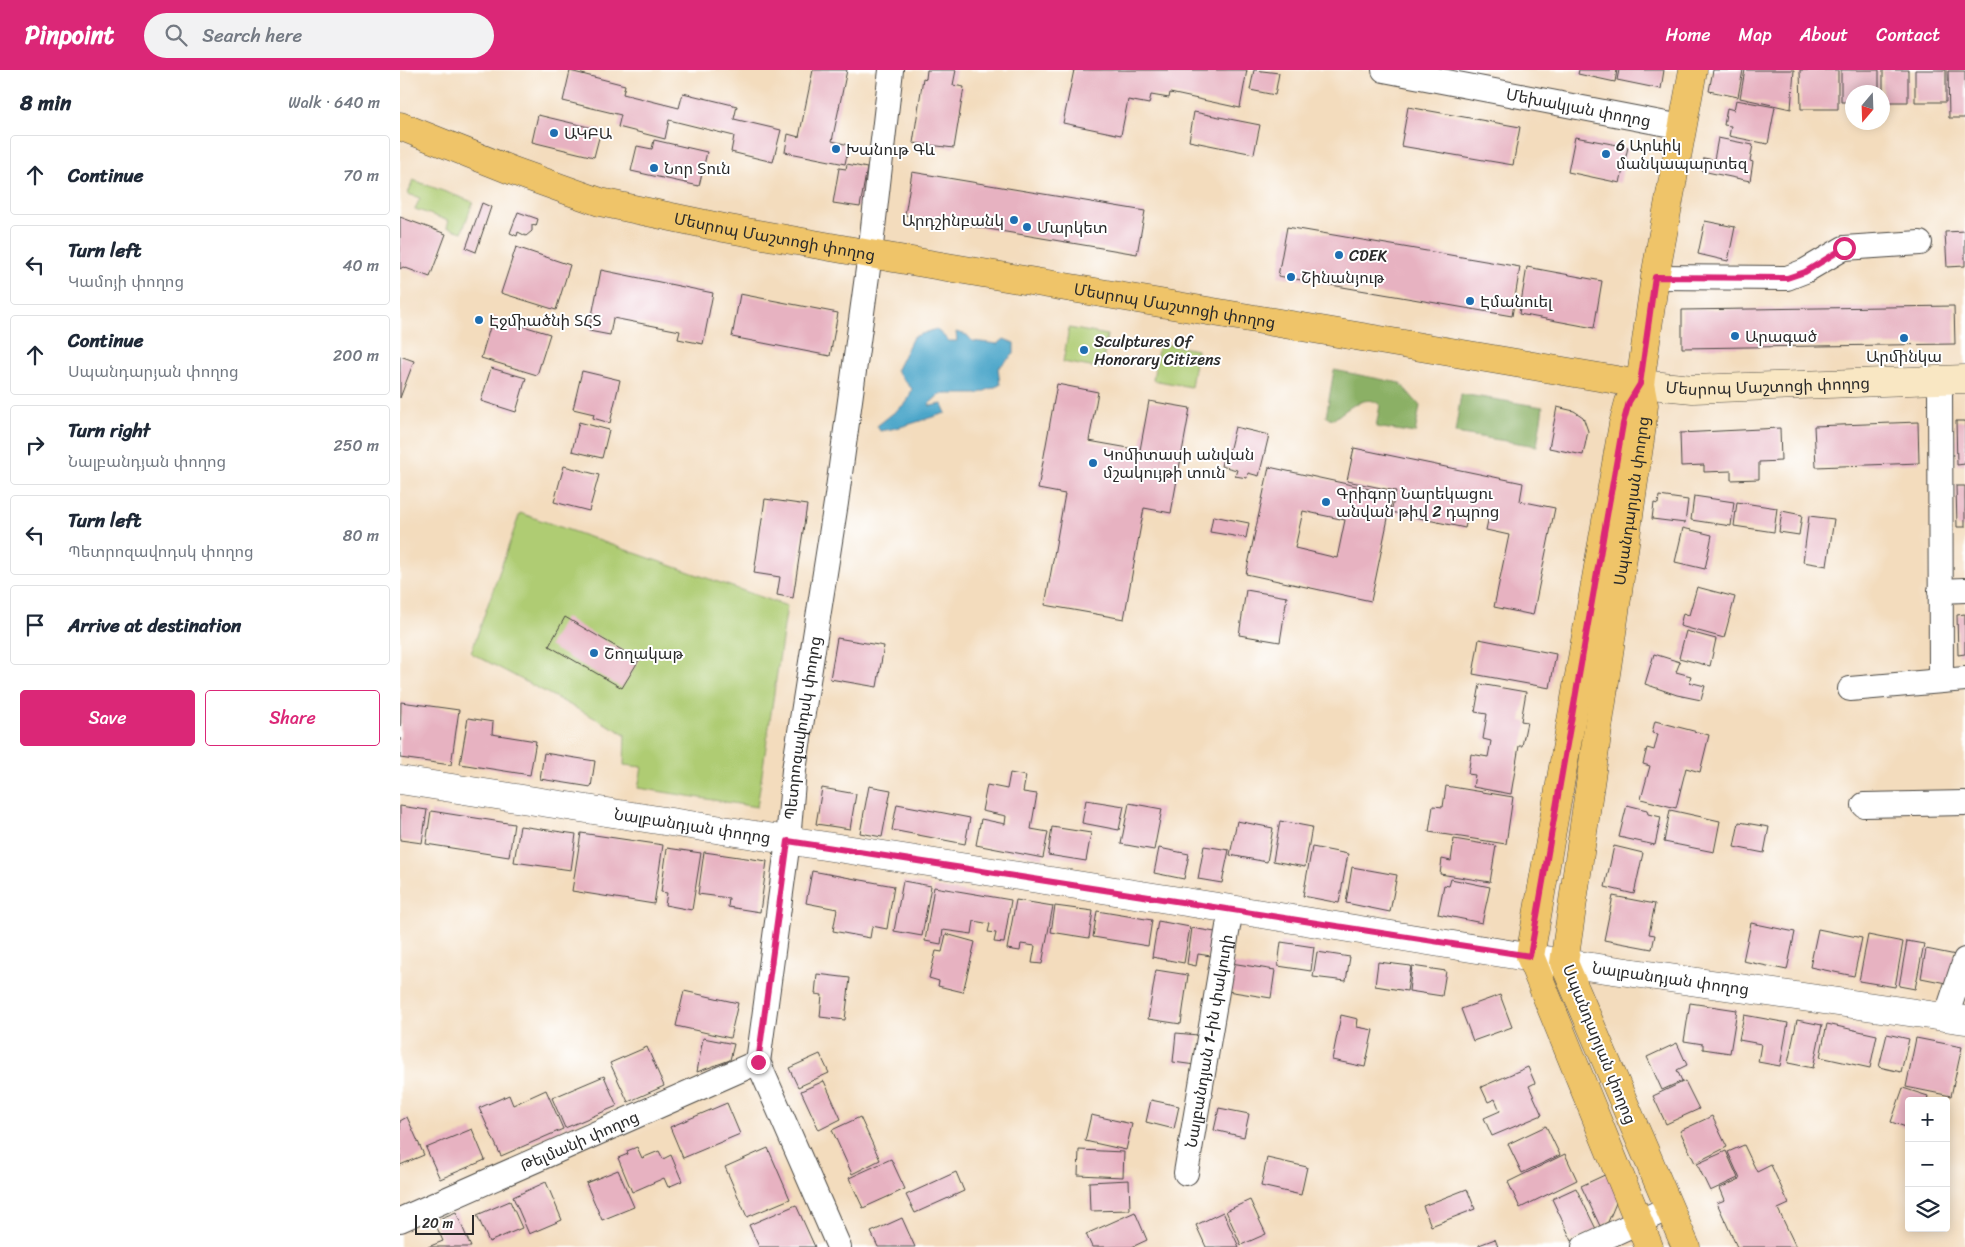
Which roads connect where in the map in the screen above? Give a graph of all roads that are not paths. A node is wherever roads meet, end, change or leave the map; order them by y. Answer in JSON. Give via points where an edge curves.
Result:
{"nodes":[{"id":1,"x":891,"y":70,"type":"edge"},
{"id":2,"x":1384,"y":70,"type":"edge"},
{"id":3,"x":1693,"y":70,"type":"edge"},
{"id":4,"x":400,"y":126,"type":"edge"},
{"id":5,"x":1682,"y":127,"type":"junction"},
{"id":6,"x":1920,"y":243,"type":"dead end"},
{"id":7,"x":870,"y":254,"type":"junction"},
{"id":8,"x":1655,"y":277,"type":"junction"},
{"id":9,"x":1953,"y":379,"type":"edge"},
{"id":10,"x":1640,"y":384,"type":"junction"},
{"id":11,"x":1965,"y":590,"type":"edge"},
{"id":12,"x":1940,"y":591,"type":"junction"},
{"id":13,"x":1965,"y":679,"type":"edge"},
{"id":14,"x":1941,"y":680,"type":"junction"},
{"id":15,"x":1850,"y":690,"type":"dead end"},
{"id":16,"x":400,"y":780,"type":"edge"},
{"id":17,"x":1965,"y":804,"type":"edge"},
{"id":18,"x":1864,"y":805,"type":"dead end"},
{"id":19,"x":788,"y":841,"type":"junction"},
{"id":20,"x":1231,"y":909,"type":"junction"},
{"id":21,"x":1530,"y":956,"type":"junction"},
{"id":22,"x":1965,"y":960,"type":"edge"},
{"id":23,"x":1564,"y":963,"type":"junction"},
{"id":24,"x":1956,"y":1019,"type":"edge"},
{"id":25,"x":758,"y":1062,"type":"junction"},
{"id":26,"x":1186,"y":1173,"type":"dead end"},
{"id":27,"x":1669,"y":1208,"type":"junction"},
{"id":28,"x":400,"y":1220,"type":"edge"},
{"id":29,"x":1638,"y":1222,"type":"junction"},
{"id":30,"x":839,"y":1247,"type":"edge"},
{"id":31,"x":1584,"y":1247,"type":"edge"},
{"id":32,"x":1649,"y":1247,"type":"edge"},
{"id":33,"x":1686,"y":1247,"type":"edge"}],
"edges":[{"from":1,"to":7,"type":"street","name":"Պետրոզավոդսկ փողոց"},
{"from":2,"to":5,"type":"street","name":"Մեխակյան փողոց"},
{"from":3,"to":5,"type":"main road"},
{"from":4,"to":7,"type":"main road","name":"Մեսրոպ Մաշտոցի փողոց","via":[[600,202]]},
{"from":5,"to":8,"type":"main road"},
{"from":6,"to":8,"type":"street","via":[[1844,248],[1805,272],[1787,278]]},
{"from":7,"to":10,"type":"main road","name":"Մեսրոպ Մաշտոցի փողոց"},
{"from":7,"to":19,"type":"street","name":"Պետրոզավոդսկ փողոց","via":[[836,503],[794,770]]},
{"from":8,"to":10,"type":"main road"},
{"from":9,"to":10,"type":"main road","name":"Մեսրոպ Մաշտոցի փողոց","via":[[1693,389]]},
{"from":9,"to":12,"type":"street"},
{"from":10,"to":21,"type":"main road","name":"Սպանդարյան փողոց","via":[[1629,402],[1623,424]]},
{"from":10,"to":23,"type":"main road","name":"Սպանդարյան փողոց","via":[[1644,405],[1642,426]]},
{"from":11,"to":12,"type":"street"},
{"from":12,"to":14,"type":"street"},
{"from":13,"to":14,"type":"street"},
{"from":14,"to":15,"type":"street"},
{"from":16,"to":19,"type":"street","name":"Նալբանդյան փողոց"},
{"from":17,"to":18,"type":"street"},
{"from":19,"to":20,"type":"street","name":"Նալբանդյան փողոց"},
{"from":19,"to":25,"type":"street","name":"Պետրոզավոդսկ փողոց"},
{"from":20,"to":21,"type":"street","name":"Նալբանդյան փողոց"},
{"from":20,"to":26,"type":"street","name":"Նալբանդյան 1-ին փակուղի"},
{"from":21,"to":23,"type":"street","name":"Նալբանդյան փողոց"},
{"from":21,"to":29,"type":"main road","name":"Սպանդարյան փողոց"},
{"from":22,"to":24,"type":"street"},
{"from":23,"to":24,"type":"street","name":"Նալբանդյան փողոց"},
{"from":23,"to":27,"type":"main road","name":"Սպանդարյան փողոց"},
{"from":25,"to":28,"type":"street","name":"Թելմանի փողոց"},
{"from":25,"to":30,"type":"street"},
{"from":27,"to":29,"type":"street"},
{"from":27,"to":33,"type":"main road","name":"Սպանդարյան փողոց"},
{"from":29,"to":31,"type":"street"},
{"from":29,"to":32,"type":"main road","name":"Սպանդարյան փողոց"}]}
